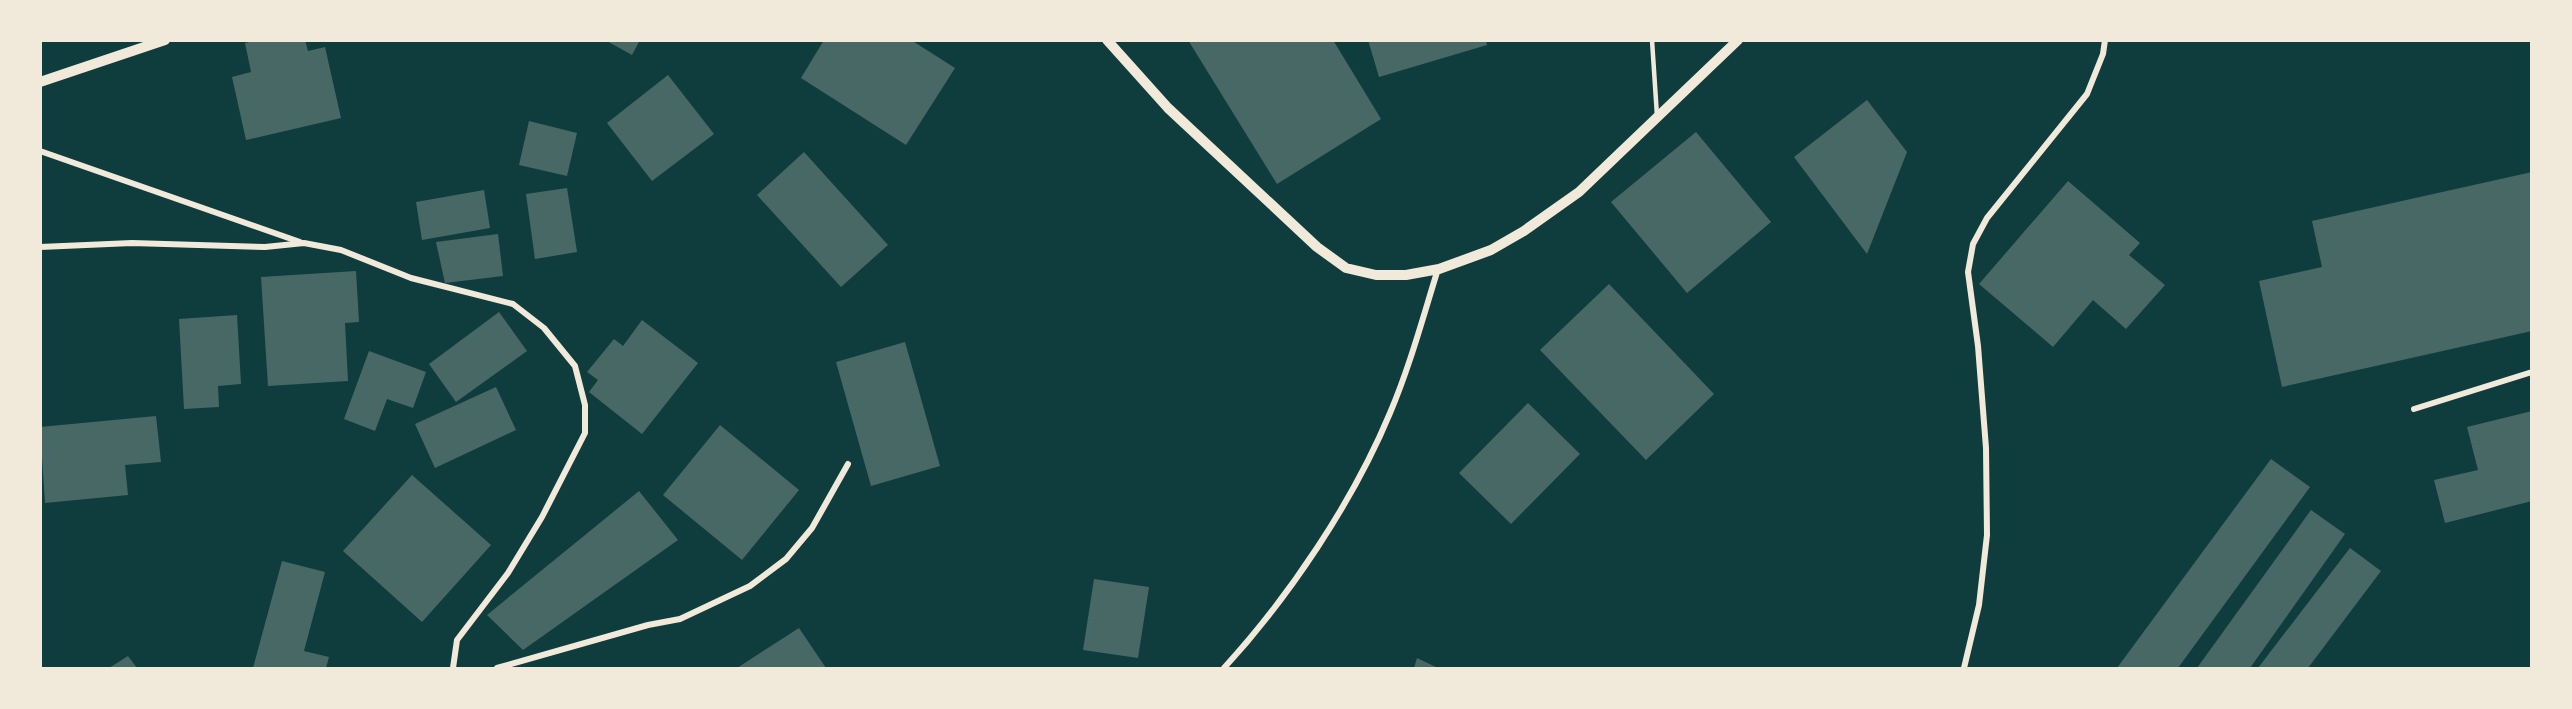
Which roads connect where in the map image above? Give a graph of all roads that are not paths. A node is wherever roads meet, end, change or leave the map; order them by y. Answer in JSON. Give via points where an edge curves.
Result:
{"nodes":[{"id":1,"x":165,"y":40,"type":"edge"},
{"id":2,"x":1107,"y":40,"type":"edge"},
{"id":3,"x":1652,"y":40,"type":"edge"},
{"id":4,"x":1738,"y":40,"type":"edge"},
{"id":5,"x":2105,"y":40,"type":"edge"},
{"id":6,"x":40,"y":82,"type":"edge"},
{"id":7,"x":1657,"y":116,"type":"junction"},
{"id":8,"x":40,"y":151,"type":"edge"},
{"id":9,"x":304,"y":243,"type":"junction"},
{"id":10,"x":40,"y":248,"type":"edge"},
{"id":11,"x":1439,"y":269,"type":"junction"},
{"id":12,"x":2532,"y":372,"type":"edge"},
{"id":13,"x":2414,"y":409,"type":"dead end"},
{"id":14,"x":848,"y":464,"type":"dead end"},
{"id":15,"x":453,"y":669,"type":"edge"},
{"id":16,"x":497,"y":669,"type":"edge"},
{"id":17,"x":1224,"y":669,"type":"edge"},
{"id":18,"x":1964,"y":669,"type":"edge"}],
"edges":[{"from":1,"to":6,"type":"street"},
{"from":2,"to":11,"type":"street","via":[[1168,108],[1317,247],[1346,268],[1376,275]]},
{"from":3,"to":7,"type":"lane"},
{"from":4,"to":7,"type":"street"},
{"from":5,"to":18,"type":"street","via":[[2087,94],[1987,218],[1973,244],[1968,272],[1986,448],[1987,535],[1979,605]]},
{"from":7,"to":11,"type":"street","via":[[1570,199],[1491,250]]},
{"from":8,"to":9,"type":"street"},
{"from":9,"to":10,"type":"street","via":[[265,247],[132,243]]},
{"from":9,"to":15,"type":"street","via":[[341,250],[411,278],[513,304],[544,328],[575,366],[585,405],[585,433],[508,573],[457,640]]},
{"from":11,"to":17,"type":"street","via":[[1391,412],[1361,477],[1280,600]]},
{"from":12,"to":13,"type":"street"},
{"from":14,"to":16,"type":"street","via":[[812,528],[786,559],[750,586],[680,619],[648,624]]}]}
